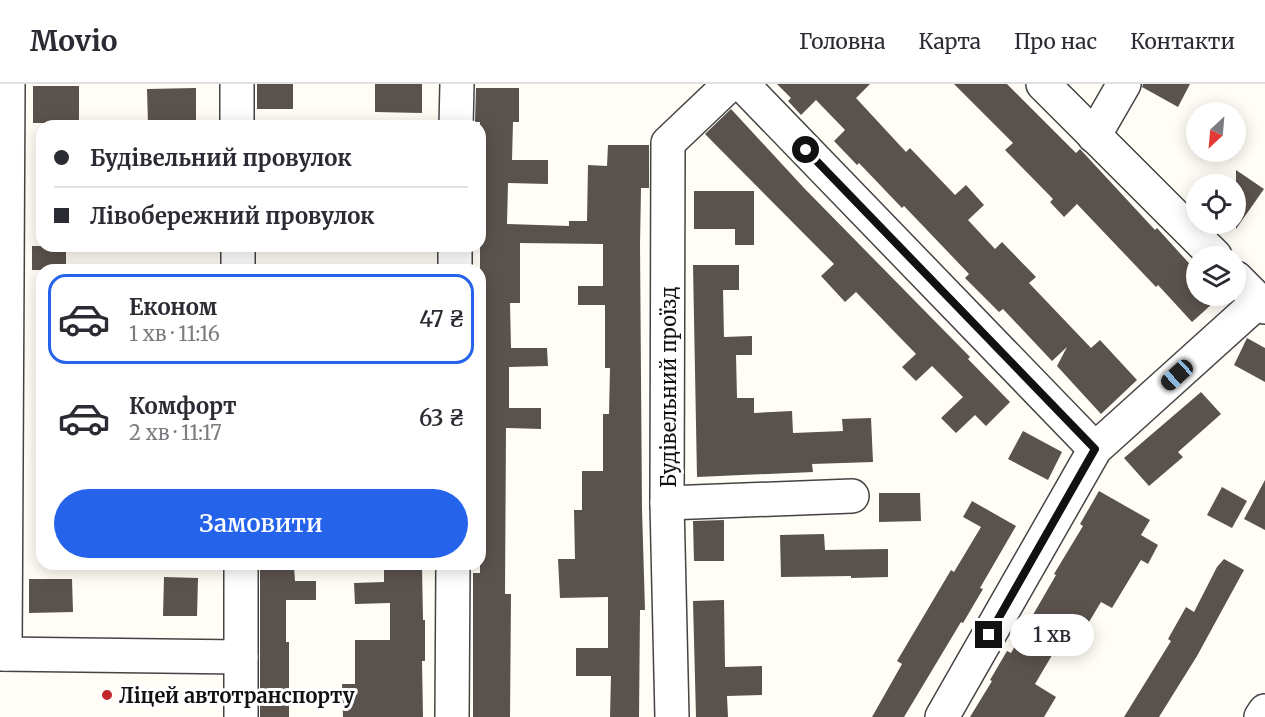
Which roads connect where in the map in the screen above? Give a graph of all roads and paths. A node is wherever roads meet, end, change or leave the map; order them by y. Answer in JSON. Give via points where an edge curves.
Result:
{"nodes":[{"id":1,"x":8,"y":84,"type":"edge"},
{"id":2,"x":237,"y":84,"type":"edge"},
{"id":3,"x":457,"y":84,"type":"edge"},
{"id":4,"x":730,"y":84,"type":"edge"},
{"id":5,"x":742,"y":84,"type":"edge"},
{"id":6,"x":1042,"y":84,"type":"edge"},
{"id":7,"x":1124,"y":84,"type":"edge"},
{"id":8,"x":237,"y":120,"type":"edge"},
{"id":9,"x":456,"y":120,"type":"edge"},
{"id":10,"x":1094,"y":136,"type":"junction"},
{"id":11,"x":1205,"y":246,"type":"edge"},
{"id":12,"x":1246,"y":288,"type":"edge"},
{"id":13,"x":1262,"y":304,"type":"edge"},
{"id":14,"x":1095,"y":449,"type":"junction"},
{"id":15,"x":852,"y":496,"type":"dead end"},
{"id":16,"x":667,"y":503,"type":"junction"},
{"id":17,"x":241,"y":570,"type":"edge"},
{"id":18,"x":453,"y":570,"type":"edge"},
{"id":19,"x":3,"y":654,"type":"edge"},
{"id":20,"x":241,"y":657,"type":"junction"},
{"id":21,"x":1265,"y":711,"type":"edge"},
{"id":22,"x":241,"y":717,"type":"edge"},
{"id":23,"x":452,"y":717,"type":"edge"},
{"id":24,"x":672,"y":717,"type":"edge"},
{"id":25,"x":942,"y":717,"type":"edge"},
{"id":26,"x":1261,"y":717,"type":"edge"}],
"edges":[{"from":1,"to":19,"type":"street"},
{"from":2,"to":8,"type":"street"},
{"from":3,"to":9,"type":"street"},
{"from":4,"to":16,"type":"street","name":"Будівельний проїзд","via":[[668,143]]},
{"from":5,"to":14,"type":"street"},
{"from":6,"to":10,"type":"street"},
{"from":7,"to":10,"type":"street"},
{"from":10,"to":11,"type":"street"},
{"from":12,"to":13,"type":"street"},
{"from":13,"to":14,"type":"street"},
{"from":14,"to":25,"type":"street"},
{"from":15,"to":16,"type":"street"},
{"from":16,"to":24,"type":"street","name":"Будівельний проїзд"},
{"from":17,"to":20,"type":"street"},
{"from":18,"to":23,"type":"street"},
{"from":19,"to":20,"type":"street"},
{"from":20,"to":22,"type":"street"},
{"from":21,"to":26,"type":"street"}]}
